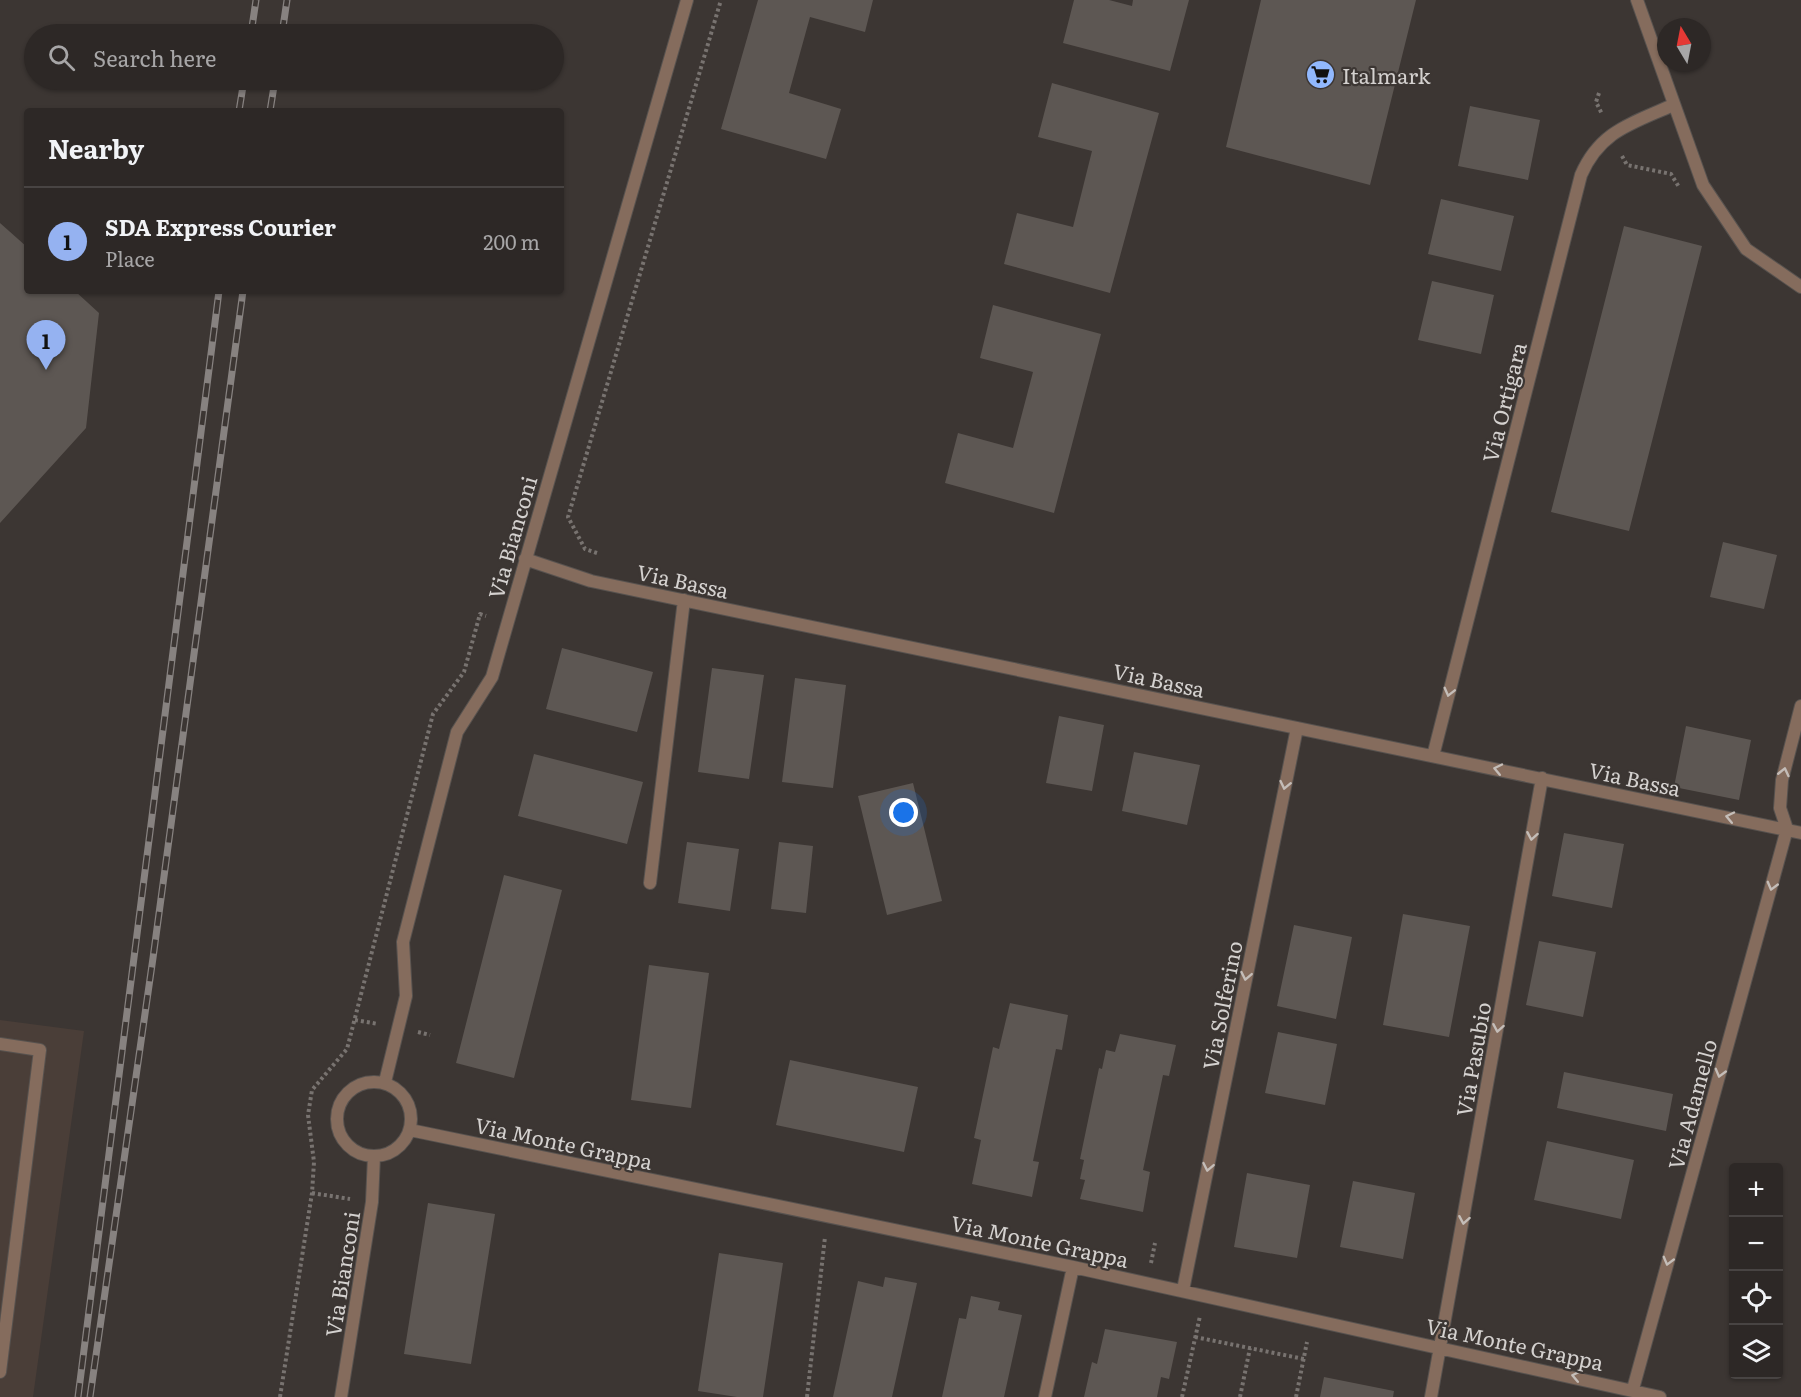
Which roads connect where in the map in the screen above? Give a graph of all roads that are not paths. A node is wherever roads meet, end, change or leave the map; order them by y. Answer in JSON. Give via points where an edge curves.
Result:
{"nodes":[{"id":1,"x":687,"y":0,"type":"edge"},
{"id":2,"x":1637,"y":0,"type":"edge"},
{"id":3,"x":1673,"y":105,"type":"junction"},
{"id":4,"x":1801,"y":287,"type":"edge"},
{"id":5,"x":525,"y":559,"type":"junction"},
{"id":6,"x":684,"y":600,"type":"junction"},
{"id":7,"x":1801,"y":706,"type":"edge"},
{"id":8,"x":1297,"y":728,"type":"junction"},
{"id":9,"x":1432,"y":756,"type":"junction"},
{"id":10,"x":1542,"y":778,"type":"junction"},
{"id":11,"x":1787,"y":829,"type":"junction"},
{"id":12,"x":1801,"y":833,"type":"edge"},
{"id":13,"x":650,"y":883,"type":"dead end"},
{"id":14,"x":0,"y":1044,"type":"edge"},
{"id":15,"x":385,"y":1082,"type":"junction"},
{"id":16,"x":410,"y":1130,"type":"junction"},
{"id":17,"x":374,"y":1156,"type":"junction"},
{"id":18,"x":1073,"y":1267,"type":"junction"},
{"id":19,"x":1183,"y":1290,"type":"junction"},
{"id":20,"x":1441,"y":1347,"type":"junction"},
{"id":21,"x":0,"y":1372,"type":"edge"},
{"id":22,"x":1633,"y":1389,"type":"junction"},
{"id":23,"x":341,"y":1397,"type":"edge"},
{"id":24,"x":1045,"y":1397,"type":"edge"},
{"id":25,"x":1431,"y":1397,"type":"edge"},
{"id":26,"x":1660,"y":1397,"type":"edge"}],
"edges":[{"from":1,"to":5,"type":"street","name":"Via Bianconi"},
{"from":2,"to":3,"type":"street"},
{"from":3,"to":4,"type":"street","via":[[1703,185],[1746,249]]},
{"from":3,"to":9,"type":"street","name":"Via Ortigara","one_way":true,"via":[[1612,135],[1589,156],[1581,175]]},
{"from":5,"to":6,"type":"street","name":"Via Bassa","via":[[591,581]]},
{"from":5,"to":15,"type":"street","name":"Via Bianconi","via":[[492,677],[457,732],[403,942],[406,996]]},
{"from":6,"to":8,"type":"street","name":"Via Bassa"},
{"from":6,"to":13,"type":"street"},
{"from":11,"to":7,"type":"street","one_way":true,"via":[[1780,808],[1782,780]]},
{"from":8,"to":9,"type":"street","name":"Via Bassa"},
{"from":8,"to":19,"type":"street","name":"Via Solferino","one_way":true},
{"from":10,"to":9,"type":"street","name":"Via Bassa","one_way":true},
{"from":11,"to":10,"type":"street","name":"Via Bassa","one_way":true},
{"from":10,"to":20,"type":"street","name":"Via Pasubio","one_way":true},
{"from":11,"to":12,"type":"street","name":"Via Bassa"},
{"from":11,"to":22,"type":"street","name":"Via Adamello","one_way":true},
{"from":14,"to":21,"type":"street","via":[[40,1050]]},
{"from":15,"to":16,"type":"street","via":[[400,1092],[410,1106]]},
{"from":15,"to":17,"type":"street","via":[[372,1081],[348,1091],[337,1114],[337,1126],[350,1148]]},
{"from":16,"to":17,"type":"street","via":[[396,1149]]},
{"from":16,"to":18,"type":"street","name":"Via Monte Grappa"},
{"from":17,"to":23,"type":"street","name":"Via Bianconi","via":[[372,1202]]},
{"from":18,"to":19,"type":"street","name":"Via Monte Grappa"},
{"from":18,"to":24,"type":"street"},
{"from":19,"to":20,"type":"street","name":"Via Monte Grappa"},
{"from":22,"to":20,"type":"street","name":"Via Monte Grappa","one_way":true},
{"from":20,"to":25,"type":"street","name":"Via Pasubio"},
{"from":22,"to":26,"type":"street","name":"Via Monte Grappa"}]}
